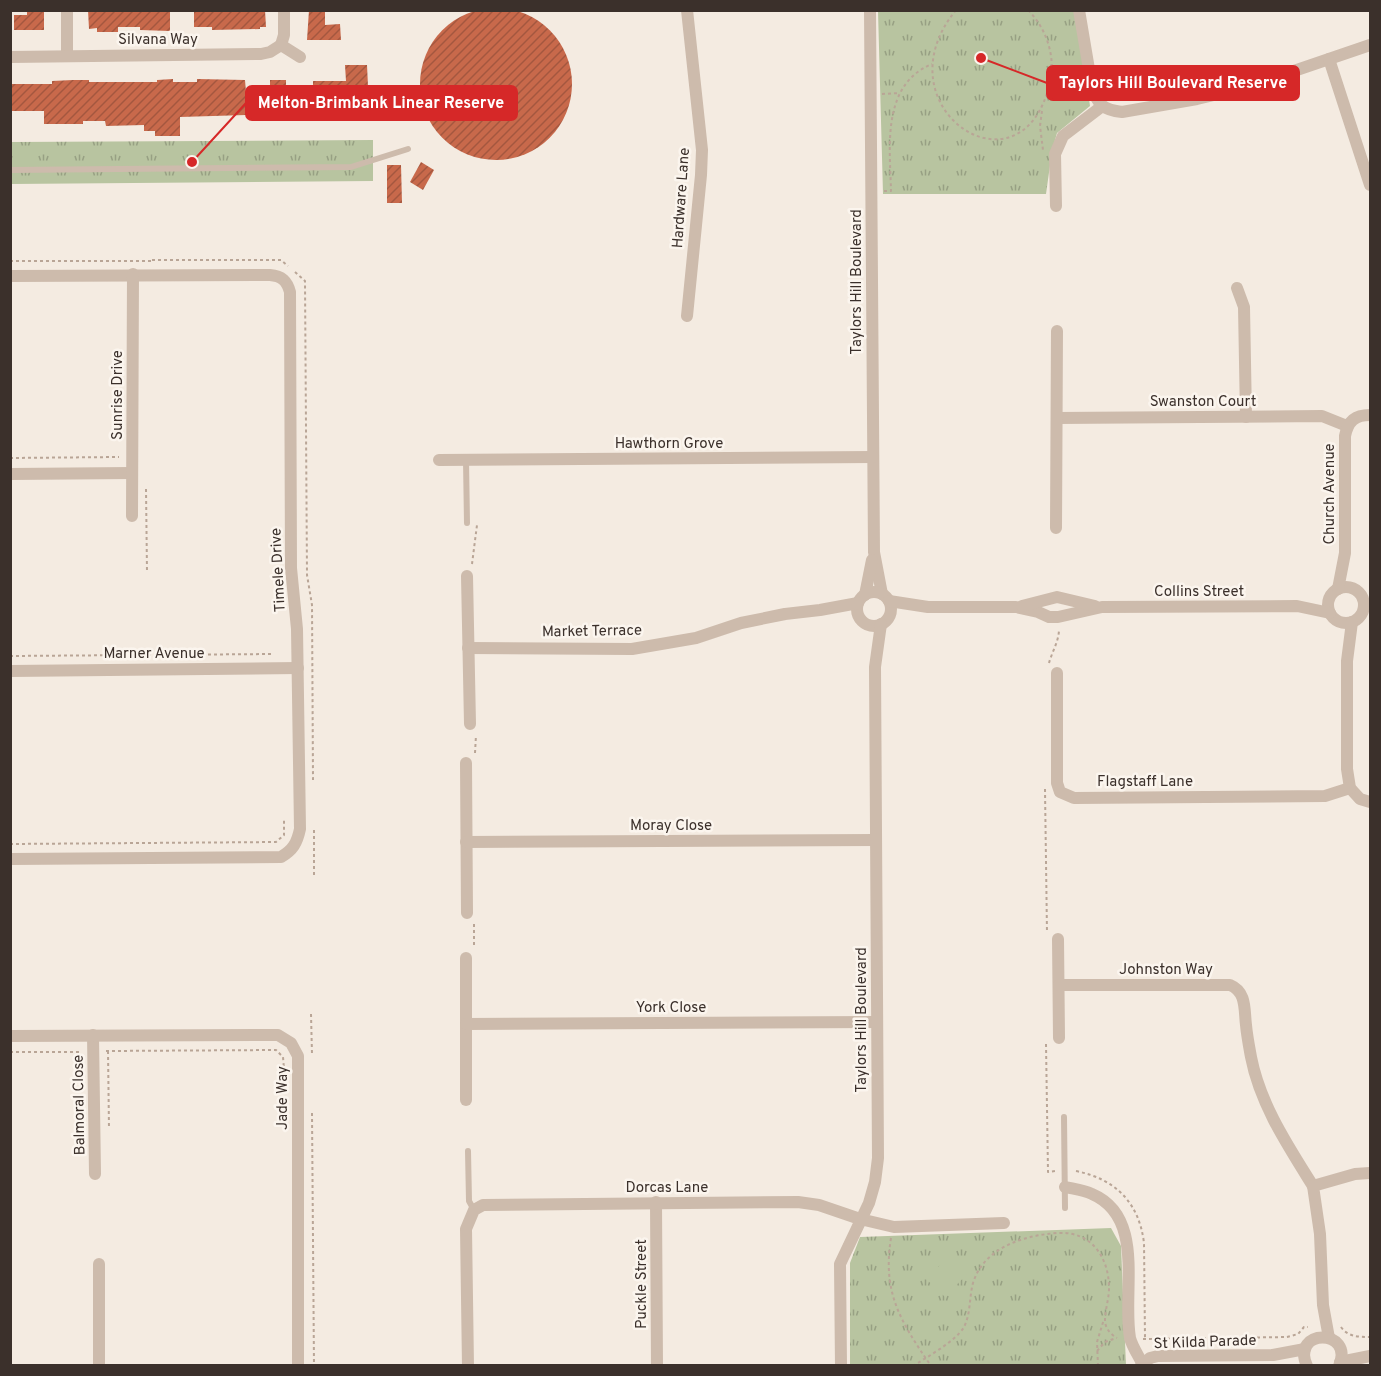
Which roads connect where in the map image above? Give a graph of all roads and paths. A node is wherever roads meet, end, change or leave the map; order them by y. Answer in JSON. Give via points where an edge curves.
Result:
{"nodes":[{"id":1,"x":67,"y":10,"type":"edge"},
{"id":2,"x":284,"y":10,"type":"edge"},
{"id":3,"x":687,"y":10,"type":"edge"},
{"id":4,"x":870,"y":10,"type":"edge"},
{"id":5,"x":956,"y":10,"type":"edge"},
{"id":6,"x":1028,"y":10,"type":"edge"},
{"id":7,"x":1079,"y":10,"type":"edge"},
{"id":8,"x":281,"y":45,"type":"junction"},
{"id":9,"x":1371,"y":45,"type":"edge"},
{"id":10,"x":67,"y":55,"type":"junction"},
{"id":11,"x":10,"y":57,"type":"edge"},
{"id":12,"x":300,"y":57,"type":"dead end"},
{"id":13,"x":1329,"y":59,"type":"junction"},
{"id":14,"x":932,"y":64,"type":"junction"},
{"id":15,"x":1051,"y":72,"type":"junction"},
{"id":16,"x":900,"y":93,"type":"junction"},
{"id":17,"x":870,"y":95,"type":"junction"},
{"id":18,"x":1098,"y":103,"type":"junction"},
{"id":19,"x":408,"y":149,"type":"dead end"},
{"id":20,"x":10,"y":170,"type":"edge"},
{"id":21,"x":1371,"y":185,"type":"edge"},
{"id":22,"x":871,"y":191,"type":"junction"},
{"id":23,"x":1056,"y":206,"type":"dead end"},
{"id":24,"x":133,"y":274,"type":"junction"},
{"id":25,"x":10,"y":276,"type":"edge"},
{"id":26,"x":1237,"y":288,"type":"dead end"},
{"id":27,"x":687,"y":316,"type":"dead end"},
{"id":28,"x":1058,"y":331,"type":"dead end"},
{"id":29,"x":1371,"y":415,"type":"edge"},
{"id":30,"x":1057,"y":417,"type":"junction"},
{"id":31,"x":1246,"y":417,"type":"junction"},
{"id":32,"x":1347,"y":426,"type":"junction"},
{"id":33,"x":873,"y":457,"type":"junction"},
{"id":34,"x":439,"y":460,"type":"dead end"},
{"id":35,"x":466,"y":460,"type":"junction"},
{"id":36,"x":132,"y":473,"type":"junction"},
{"id":37,"x":10,"y":474,"type":"edge"},
{"id":38,"x":466,"y":515,"type":"junction"},
{"id":39,"x":132,"y":516,"type":"dead end"},
{"id":40,"x":467,"y":523,"type":"dead end"},
{"id":41,"x":1056,"y":528,"type":"dead end"},
{"id":42,"x":874,"y":552,"type":"junction"},
{"id":43,"x":1345,"y":553,"type":"junction"},
{"id":44,"x":467,"y":576,"type":"joint"},
{"id":45,"x":1361,"y":592,"type":"edge"},
{"id":46,"x":1334,"y":594,"type":"junction"},
{"id":47,"x":885,"y":597,"type":"junction"},
{"id":48,"x":862,"y":599,"type":"junction"},
{"id":49,"x":1297,"y":606,"type":"junction"},
{"id":50,"x":928,"y":607,"type":"junction"},
{"id":51,"x":1016,"y":607,"type":"junction"},
{"id":52,"x":1102,"y":607,"type":"junction"},
{"id":53,"x":820,"y":610,"type":"junction"},
{"id":54,"x":1350,"y":618,"type":"edge"},
{"id":55,"x":863,"y":620,"type":"junction"},
{"id":56,"x":885,"y":620,"type":"junction"},
{"id":57,"x":468,"y":648,"type":"junction"},
{"id":58,"x":276,"y":654,"type":"dead end"},
{"id":59,"x":297,"y":654,"type":"junction"},
{"id":60,"x":312,"y":654,"type":"dead end"},
{"id":61,"x":10,"y":656,"type":"edge"},
{"id":62,"x":875,"y":667,"type":"junction"},
{"id":63,"x":298,"y":668,"type":"junction"},
{"id":64,"x":10,"y":670,"type":"edge"},
{"id":65,"x":1058,"y":673,"type":"dead end"},
{"id":66,"x":470,"y":724,"type":"dead end"},
{"id":67,"x":466,"y":763,"type":"dead end"},
{"id":68,"x":1350,"y":788,"type":"junction"},
{"id":69,"x":1371,"y":802,"type":"edge"},
{"id":70,"x":284,"y":819,"type":"dead end"},
{"id":71,"x":876,"y":840,"type":"junction"},
{"id":72,"x":466,"y":842,"type":"junction"},
{"id":73,"x":10,"y":844,"type":"edge"},
{"id":74,"x":10,"y":858,"type":"edge"},
{"id":75,"x":470,"y":915,"type":"joint"},
{"id":76,"x":1058,"y":939,"type":"dead end"},
{"id":77,"x":466,"y":958,"type":"joint"},
{"id":78,"x":1059,"y":985,"type":"junction"},
{"id":79,"x":311,"y":1014,"type":"dead end"},
{"id":80,"x":876,"y":1022,"type":"junction"},
{"id":81,"x":466,"y":1024,"type":"junction"},
{"id":82,"x":93,"y":1035,"type":"junction"},
{"id":83,"x":10,"y":1036,"type":"edge"},
{"id":84,"x":1059,"y":1038,"type":"dead end"},
{"id":85,"x":108,"y":1051,"type":"junction"},
{"id":86,"x":10,"y":1052,"type":"edge"},
{"id":87,"x":94,"y":1052,"type":"junction"},
{"id":88,"x":312,"y":1057,"type":"dead end"},
{"id":89,"x":298,"y":1068,"type":"junction"},
{"id":90,"x":466,"y":1100,"type":"dead end"},
{"id":91,"x":312,"y":1104,"type":"dead end"},
{"id":92,"x":1064,"y":1117,"type":"dead end"},
{"id":93,"x":109,"y":1131,"type":"dead end"},
{"id":94,"x":468,"y":1151,"type":"dead end"},
{"id":95,"x":1371,"y":1173,"type":"edge"},
{"id":96,"x":95,"y":1174,"type":"dead end"},
{"id":97,"x":1313,"y":1186,"type":"junction"},
{"id":98,"x":1065,"y":1187,"type":"junction"},
{"id":99,"x":656,"y":1202,"type":"junction"},
{"id":100,"x":1065,"y":1208,"type":"dead end"},
{"id":101,"x":474,"y":1210,"type":"junction"},
{"id":102,"x":860,"y":1219,"type":"junction"},
{"id":103,"x":1004,"y":1223,"type":"dead end"},
{"id":104,"x":892,"y":1227,"type":"junction"},
{"id":105,"x":99,"y":1264,"type":"dead end"},
{"id":106,"x":1106,"y":1313,"type":"junction"},
{"id":107,"x":1322,"y":1332,"type":"junction"},
{"id":108,"x":1371,"y":1337,"type":"edge"},
{"id":109,"x":1116,"y":1338,"type":"junction"},
{"id":110,"x":1130,"y":1338,"type":"junction"},
{"id":111,"x":1340,"y":1348,"type":"junction"},
{"id":112,"x":1305,"y":1349,"type":"junction"},
{"id":113,"x":1097,"y":1352,"type":"junction"},
{"id":114,"x":1273,"y":1355,"type":"junction"},
{"id":115,"x":1371,"y":1355,"type":"edge"},
{"id":116,"x":926,"y":1358,"type":"junction"},
{"id":117,"x":1141,"y":1364,"type":"edge"},
{"id":118,"x":1306,"y":1364,"type":"edge"},
{"id":119,"x":1339,"y":1364,"type":"edge"},
{"id":120,"x":99,"y":1365,"type":"edge"},
{"id":121,"x":298,"y":1365,"type":"edge"},
{"id":122,"x":314,"y":1365,"type":"edge"},
{"id":123,"x":468,"y":1365,"type":"edge"},
{"id":124,"x":657,"y":1365,"type":"edge"},
{"id":125,"x":840,"y":1365,"type":"edge"},
{"id":126,"x":913,"y":1365,"type":"edge"},
{"id":127,"x":931,"y":1365,"type":"edge"},
{"id":128,"x":1098,"y":1365,"type":"edge"}],
"edges":[{"from":1,"to":10,"type":"street"},
{"from":2,"to":8,"type":"street"},
{"from":3,"to":27,"type":"street","name":"Hardware Lane","via":[[702,150]]},
{"from":4,"to":17,"type":"street","name":"Taylors Hill Boulevard"},
{"from":5,"to":14,"type":"path","via":[[939,34]]},
{"from":6,"to":15,"type":"path","via":[[1046,38]]},
{"from":7,"to":18,"type":"street"},
{"from":8,"to":10,"type":"street","name":"Silvana Way","via":[[261,54]]},
{"from":8,"to":12,"type":"street"},
{"from":9,"to":13,"type":"street"},
{"from":10,"to":11,"type":"street","name":"Silvana Way"},
{"from":13,"to":18,"type":"street","via":[[1247,87],[1197,99],[1122,112]]},
{"from":13,"to":21,"type":"street"},
{"from":14,"to":15,"type":"path","via":[[940,101],[952,122],[975,137],[993,140],[1011,136],[1030,124],[1043,108]]},
{"from":14,"to":16,"type":"path"},
{"from":15,"to":18,"type":"path","via":[[1060,87],[1072,96]]},
{"from":16,"to":17,"type":"path"},
{"from":16,"to":22,"type":"path","via":[[890,129],[891,191]]},
{"from":17,"to":22,"type":"street","name":"Taylors Hill Boulevard"},
{"from":18,"to":23,"type":"street","via":[[1063,136],[1055,154]]},
{"from":19,"to":20,"type":"lane","via":[[351,167]]},
{"from":22,"to":33,"type":"street","name":"Taylors Hill Boulevard"},
{"from":24,"to":25,"type":"street","name":"Timele Drive"},
{"from":24,"to":36,"type":"street","name":"Sunrise Drive"},
{"from":24,"to":59,"type":"street","name":"Timele Drive","via":[[270,275],[288,284],[291,568]]},
{"from":26,"to":31,"type":"street","via":[[1244,307]]},
{"from":28,"to":30,"type":"street"},
{"from":29,"to":32,"type":"street","name":"Church Avenue","via":[[1358,417]]},
{"from":30,"to":31,"type":"street","name":"Swanston Court"},
{"from":30,"to":41,"type":"street"},
{"from":31,"to":32,"type":"street","name":"Swanston Court","via":[[1322,416]]},
{"from":32,"to":43,"type":"street","name":"Church Avenue"},
{"from":33,"to":35,"type":"street","name":"Hawthorn Grove"},
{"from":33,"to":42,"type":"street","name":"Taylors Hill Boulevard"},
{"from":34,"to":35,"type":"street","name":"Hawthorn Grove"},
{"from":35,"to":38,"type":"lane"},
{"from":36,"to":37,"type":"street"},
{"from":36,"to":39,"type":"street","name":"Sunrise Drive"},
{"from":38,"to":40,"type":"lane"},
{"from":38,"to":44,"type":"path","via":[[477,515],[473,576]]},
{"from":42,"to":47,"type":"street","name":"Taylors Hill Boulevard"},
{"from":42,"to":48,"type":"street","name":"Taylors Hill Boulevard"},
{"from":43,"to":45,"type":"street","name":"Church Avenue"},
{"from":43,"to":46,"type":"street","name":"Church Avenue"},
{"from":44,"to":57,"type":"street"},
{"from":45,"to":46,"type":"street","name":"Collins Street"},
{"from":45,"to":54,"type":"street","name":"Church Avenue","via":[[1363,605]]},
{"from":46,"to":49,"type":"street","name":"Collins Street"},
{"from":46,"to":54,"type":"street","name":"Church Avenue"},
{"from":47,"to":48,"type":"street","via":[[873,592]]},
{"from":47,"to":50,"type":"street","name":"Collins Street"},
{"from":47,"to":56,"type":"street","via":[[891,610]]},
{"from":48,"to":53,"type":"street","name":"Market Terrace"},
{"from":48,"to":55,"type":"street"},
{"from":49,"to":52,"type":"street","name":"Collins Street"},
{"from":49,"to":54,"type":"street","name":"Collins Street"},
{"from":50,"to":51,"type":"street","name":"Collins Street"},
{"from":50,"to":56,"type":"street","name":"Collins Street"},
{"from":51,"to":52,"type":"street","name":"Collins Street","via":[[1057,597]]},
{"from":51,"to":52,"type":"street","name":"Collins Street","via":[[1058,617]]},
{"from":53,"to":55,"type":"street","name":"Market Terrace"},
{"from":53,"to":57,"type":"street","name":"Market Terrace","via":[[741,623],[696,638],[632,649]]},
{"from":54,"to":68,"type":"street"},
{"from":55,"to":56,"type":"street"},
{"from":55,"to":62,"type":"street","name":"Taylors Hill Boulevard"},
{"from":56,"to":62,"type":"street","name":"Taylors Hill Boulevard"},
{"from":57,"to":66,"type":"street"},
{"from":58,"to":61,"type":"path"},
{"from":59,"to":60,"type":"path"},
{"from":59,"to":63,"type":"street","name":"Timele Drive"},
{"from":62,"to":71,"type":"street","name":"Taylors Hill Boulevard"},
{"from":63,"to":64,"type":"street","name":"Marner Avenue"},
{"from":63,"to":74,"type":"street","name":"Timele Drive","via":[[300,829],[298,842],[291,851],[270,858]]},
{"from":65,"to":68,"type":"street","name":"Flagstaff Lane","via":[[1057,783],[1060,792],[1074,798],[1325,796]]},
{"from":67,"to":72,"type":"street"},
{"from":68,"to":69,"type":"street","via":[[1360,799]]},
{"from":70,"to":73,"type":"path","via":[[284,835],[276,842]]},
{"from":71,"to":72,"type":"street","name":"Moray Close"},
{"from":71,"to":80,"type":"street","name":"Taylors Hill Boulevard"},
{"from":72,"to":75,"type":"street"},
{"from":75,"to":77,"type":"path","via":[[474,958]]},
{"from":76,"to":78,"type":"street"},
{"from":77,"to":81,"type":"street"},
{"from":78,"to":84,"type":"street"},
{"from":78,"to":97,"type":"street","name":"Johnston Way","via":[[1236,987],[1245,1008],[1255,1075],[1283,1138]]},
{"from":79,"to":88,"type":"path"},
{"from":80,"to":81,"type":"street","name":"York Close"},
{"from":80,"to":102,"type":"street","name":"Taylors Hill Boulevard","via":[[878,1158],[869,1203]]},
{"from":81,"to":90,"type":"street"},
{"from":82,"to":83,"type":"street","name":"Jade Way"},
{"from":82,"to":87,"type":"street","name":"Balmoral Close"},
{"from":82,"to":89,"type":"street","name":"Jade Way","via":[[279,1035],[291,1043],[298,1056]]},
{"from":85,"to":87,"type":"path"},
{"from":85,"to":89,"type":"path","via":[[276,1050],[283,1057],[283,1069]]},
{"from":85,"to":93,"type":"path"},
{"from":86,"to":87,"type":"path"},
{"from":87,"to":96,"type":"street","name":"Balmoral Close"},
{"from":89,"to":121,"type":"street","name":"Jade Way"},
{"from":91,"to":122,"type":"path"},
{"from":92,"to":98,"type":"lane"},
{"from":94,"to":101,"type":"lane","via":[[469,1201]]},
{"from":95,"to":97,"type":"street"},
{"from":97,"to":107,"type":"street","via":[[1320,1234]]},
{"from":98,"to":100,"type":"lane"},
{"from":98,"to":110,"type":"street","via":[[1093,1194],[1111,1206],[1124,1228]]},
{"from":99,"to":101,"type":"street","name":"Dorcas Lane","via":[[483,1205]]},
{"from":99,"to":102,"type":"street","name":"Dorcas Lane","via":[[798,1202]]},
{"from":99,"to":124,"type":"street","name":"Puckle Street"},
{"from":101,"to":123,"type":"street","via":[[466,1229]]},
{"from":102,"to":104,"type":"street","name":"Dorcas Lane"},
{"from":102,"to":125,"type":"street","name":"Taylors Hill Boulevard","via":[[840,1264]]},
{"from":103,"to":104,"type":"street","name":"Dorcas Lane"},
{"from":104,"to":116,"type":"path","via":[[889,1266],[894,1301],[907,1331]]},
{"from":105,"to":120,"type":"street"},
{"from":106,"to":109,"type":"path","via":[[1107,1328]]},
{"from":106,"to":113,"type":"path"},
{"from":106,"to":116,"type":"path","via":[[1107,1272],[1095,1245],[1065,1232],[1026,1237],[1006,1245],[983,1263],[973,1283],[963,1329]]},
{"from":107,"to":108,"type":"path","via":[[1341,1327],[1355,1337]]},
{"from":107,"to":110,"type":"path","via":[[1304,1327],[1287,1337]]},
{"from":107,"to":111,"type":"street"},
{"from":107,"to":112,"type":"street"},
{"from":109,"to":110,"type":"path"},
{"from":109,"to":113,"type":"path","via":[[1105,1342]]},
{"from":110,"to":117,"type":"street"},
{"from":111,"to":115,"type":"street"},
{"from":111,"to":119,"type":"street"},
{"from":112,"to":114,"type":"street","name":"St Kilda Parade"},
{"from":112,"to":118,"type":"street"},
{"from":113,"to":128,"type":"path"},
{"from":114,"to":117,"type":"street","name":"St Kilda Parade","via":[[1158,1356]]},
{"from":114,"to":118,"type":"street","name":"St Kilda Parade"},
{"from":115,"to":119,"type":"street"},
{"from":116,"to":126,"type":"path"},
{"from":116,"to":127,"type":"path"}]}
